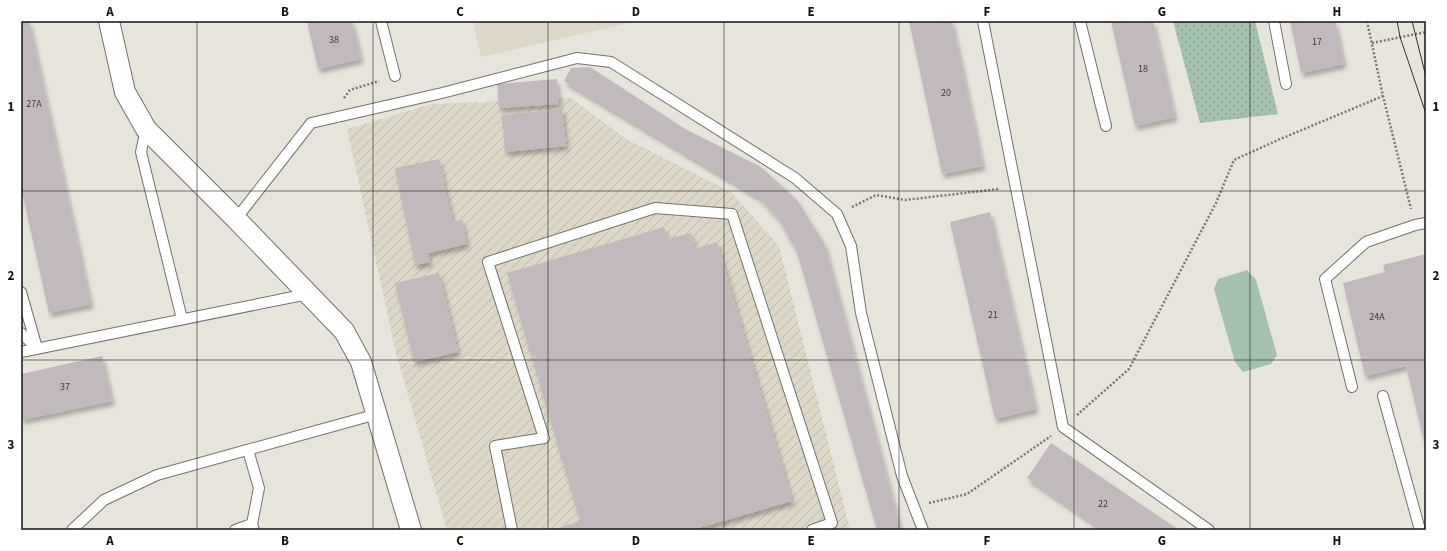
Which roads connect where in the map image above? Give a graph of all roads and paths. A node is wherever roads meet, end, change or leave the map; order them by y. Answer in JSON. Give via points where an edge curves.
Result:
{"nodes":[{"id":1,"x":109,"y":21,"type":"edge"},
{"id":2,"x":381,"y":21,"type":"edge"},
{"id":3,"x":983,"y":21,"type":"edge"},
{"id":4,"x":1080,"y":21,"type":"edge"},
{"id":5,"x":1274,"y":21,"type":"edge"},
{"id":6,"x":1367,"y":21,"type":"edge"},
{"id":7,"x":1426,"y":32,"type":"edge"},
{"id":8,"x":1371,"y":43,"type":"junction"},
{"id":9,"x":395,"y":76,"type":"joint"},
{"id":10,"x":1286,"y":84,"type":"dead end"},
{"id":11,"x":1382,"y":96,"type":"junction"},
{"id":12,"x":330,"y":119,"type":"junction"},
{"id":13,"x":1106,"y":126,"type":"dead end"},
{"id":14,"x":146,"y":129,"type":"junction"},
{"id":15,"x":1016,"y":188,"type":"junction"},
{"id":16,"x":837,"y":214,"type":"junction"},
{"id":17,"x":236,"y":219,"type":"junction"},
{"id":18,"x":1426,"y":223,"type":"edge"},
{"id":19,"x":1415,"y":225,"type":"junction"},
{"id":20,"x":21,"y":292,"type":"edge"},
{"id":21,"x":308,"y":294,"type":"junction"},
{"id":22,"x":182,"y":319,"type":"junction"},
{"id":23,"x":21,"y":332,"type":"edge"},
{"id":24,"x":36,"y":348,"type":"junction"},
{"id":25,"x":21,"y":352,"type":"edge"},
{"id":26,"x":1352,"y":387,"type":"dead end"},
{"id":27,"x":1383,"y":396,"type":"dead end"},
{"id":28,"x":377,"y":414,"type":"junction"},
{"id":29,"x":1063,"y":427,"type":"junction"},
{"id":30,"x":248,"y":450,"type":"junction"},
{"id":31,"x":914,"y":506,"type":"junction"},
{"id":32,"x":253,"y":527,"type":"edge"},
{"id":33,"x":72,"y":530,"type":"edge"},
{"id":34,"x":235,"y":530,"type":"edge"},
{"id":35,"x":411,"y":530,"type":"edge"},
{"id":36,"x":512,"y":530,"type":"edge"},
{"id":37,"x":812,"y":530,"type":"edge"},
{"id":38,"x":923,"y":530,"type":"edge"},
{"id":39,"x":1209,"y":530,"type":"edge"},
{"id":40,"x":1420,"y":530,"type":"edge"}],
"edges":[{"from":1,"to":14,"type":"street","via":[[125,92]]},
{"from":2,"to":9,"type":"lane"},
{"from":3,"to":15,"type":"lane"},
{"from":4,"to":13,"type":"lane"},
{"from":5,"to":10,"type":"lane"},
{"from":6,"to":8,"type":"path"},
{"from":7,"to":8,"type":"path"},
{"from":8,"to":11,"type":"path"},
{"from":9,"to":12,"type":"path","via":[[350,90]]},
{"from":11,"to":19,"type":"path"},
{"from":11,"to":29,"type":"path","via":[[1234,160],[1216,203],[1129,368]]},
{"from":12,"to":16,"type":"lane","via":[[576,58],[611,62],[795,178]]},
{"from":12,"to":17,"type":"lane","via":[[312,123]]},
{"from":14,"to":17,"type":"street"},
{"from":14,"to":22,"type":"lane","via":[[142,152]]},
{"from":15,"to":16,"type":"path","via":[[905,200],[876,195]]},
{"from":15,"to":29,"type":"lane"},
{"from":16,"to":31,"type":"lane","via":[[851,246],[861,313],[902,476]]},
{"from":17,"to":21,"type":"street"},
{"from":18,"to":19,"type":"lane"},
{"from":19,"to":26,"type":"lane","via":[[1366,242],[1325,279]]},
{"from":20,"to":24,"type":"lane"},
{"from":21,"to":22,"type":"lane"},
{"from":21,"to":28,"type":"street","via":[[344,331],[361,362]]},
{"from":22,"to":24,"type":"lane"},
{"from":23,"to":24,"type":"lane"},
{"from":24,"to":25,"type":"lane"},
{"from":27,"to":40,"type":"lane"},
{"from":28,"to":30,"type":"lane"},
{"from":28,"to":35,"type":"street"},
{"from":29,"to":31,"type":"path","via":[[967,494]]},
{"from":29,"to":39,"type":"lane"},
{"from":30,"to":32,"type":"lane","via":[[259,488]]},
{"from":30,"to":33,"type":"lane","via":[[157,475],[104,500]]},
{"from":31,"to":38,"type":"lane"},
{"from":32,"to":34,"type":"lane"},
{"from":36,"to":37,"type":"lane","via":[[495,446],[544,438],[488,262],[655,208],[732,214],[832,523]]}]}
